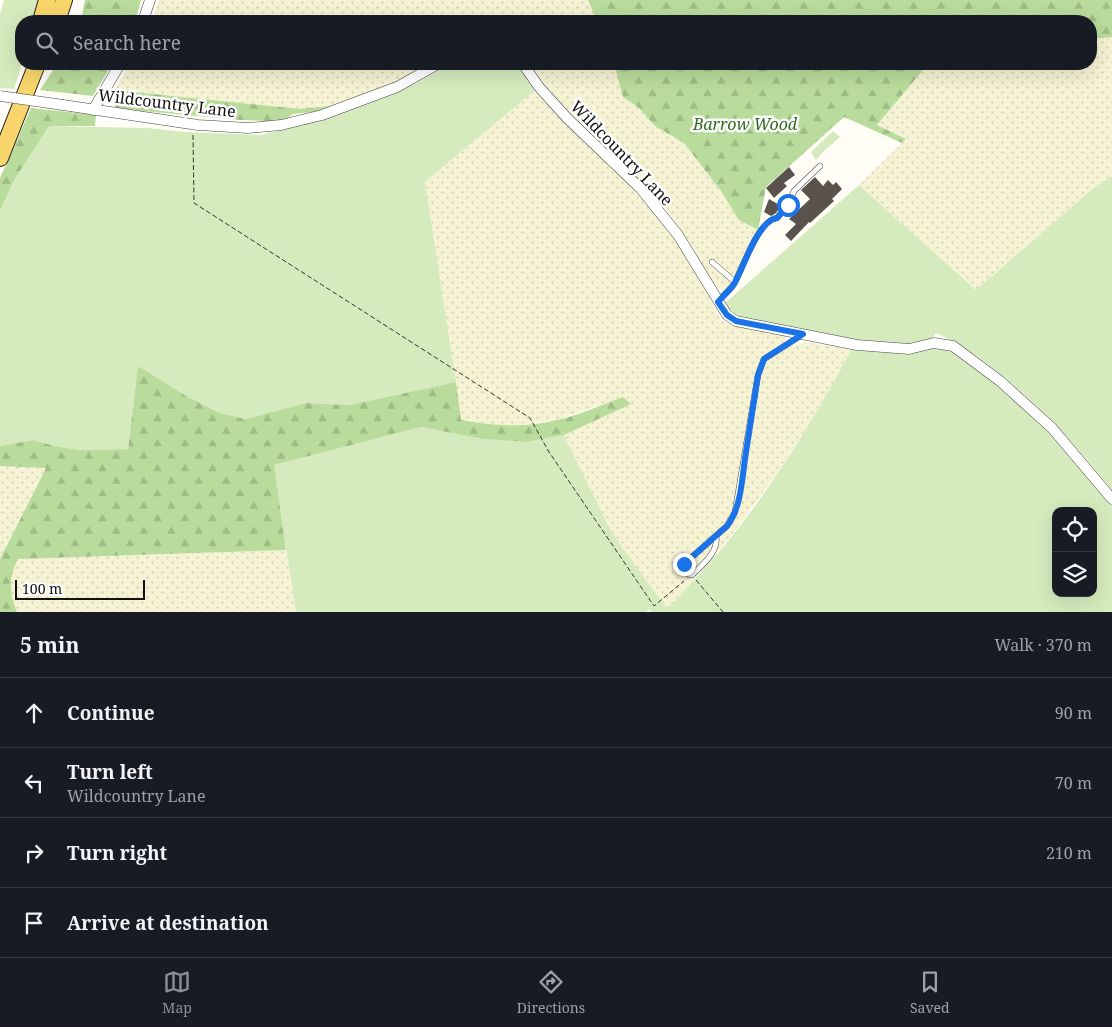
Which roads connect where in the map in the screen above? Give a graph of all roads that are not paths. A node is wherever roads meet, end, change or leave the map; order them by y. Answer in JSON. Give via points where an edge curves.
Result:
{"nodes":[{"id":1,"x":47,"y":0,"type":"edge"},
{"id":2,"x":64,"y":0,"type":"edge"},
{"id":3,"x":150,"y":0,"type":"edge"},
{"id":4,"x":43,"y":15,"type":"edge"},
{"id":5,"x":59,"y":15,"type":"edge"},
{"id":6,"x":145,"y":15,"type":"edge"},
{"id":7,"x":33,"y":70,"type":"edge"},
{"id":8,"x":116,"y":70,"type":"edge"},
{"id":9,"x":427,"y":70,"type":"edge"},
{"id":10,"x":527,"y":70,"type":"edge"},
{"id":11,"x":0,"y":96,"type":"edge"},
{"id":12,"x":93,"y":110,"type":"junction"},
{"id":13,"x":0,"y":158,"type":"edge"},
{"id":14,"x":820,"y":166,"type":"dead end"},
{"id":15,"x":712,"y":262,"type":"dead end"},
{"id":16,"x":735,"y":282,"type":"junction"},
{"id":17,"x":718,"y":302,"type":"junction"},
{"id":18,"x":803,"y":334,"type":"junction"},
{"id":19,"x":1112,"y":499,"type":"edge"},
{"id":20,"x":716,"y":536,"type":"junction"}],
"edges":[{"from":1,"to":4,"type":"main road"},
{"from":2,"to":5,"type":"main road"},
{"from":3,"to":6,"type":"street"},
{"from":7,"to":13,"type":"main road"},
{"from":8,"to":12,"type":"street"},
{"from":9,"to":12,"type":"street","name":"Wildcountry Lane","via":[[396,87],[322,115],[281,125],[248,128],[193,124]]},
{"from":10,"to":17,"type":"street","name":"Wildcountry Lane","via":[[567,118],[641,190],[678,235]]},
{"from":11,"to":12,"type":"street","name":"Wildcountry Lane","bridge":true},
{"from":14,"to":16,"type":"lane","via":[[794,191],[777,218],[762,229]]},
{"from":15,"to":16,"type":"lane"},
{"from":16,"to":17,"type":"lane"},
{"from":17,"to":18,"type":"street","name":"Wildcountry Lane","via":[[736,321]]},
{"from":18,"to":19,"type":"street","name":"Wildcountry Lane","via":[[857,345],[909,349],[934,343],[953,346],[1000,381],[1052,428]]},
{"from":18,"to":20,"type":"lane","via":[[764,359],[758,375],[736,512]]},
{"from":20,"to":20,"type":"lane","via":[[716,547],[692,575],[683,570],[684,564]]}]}
